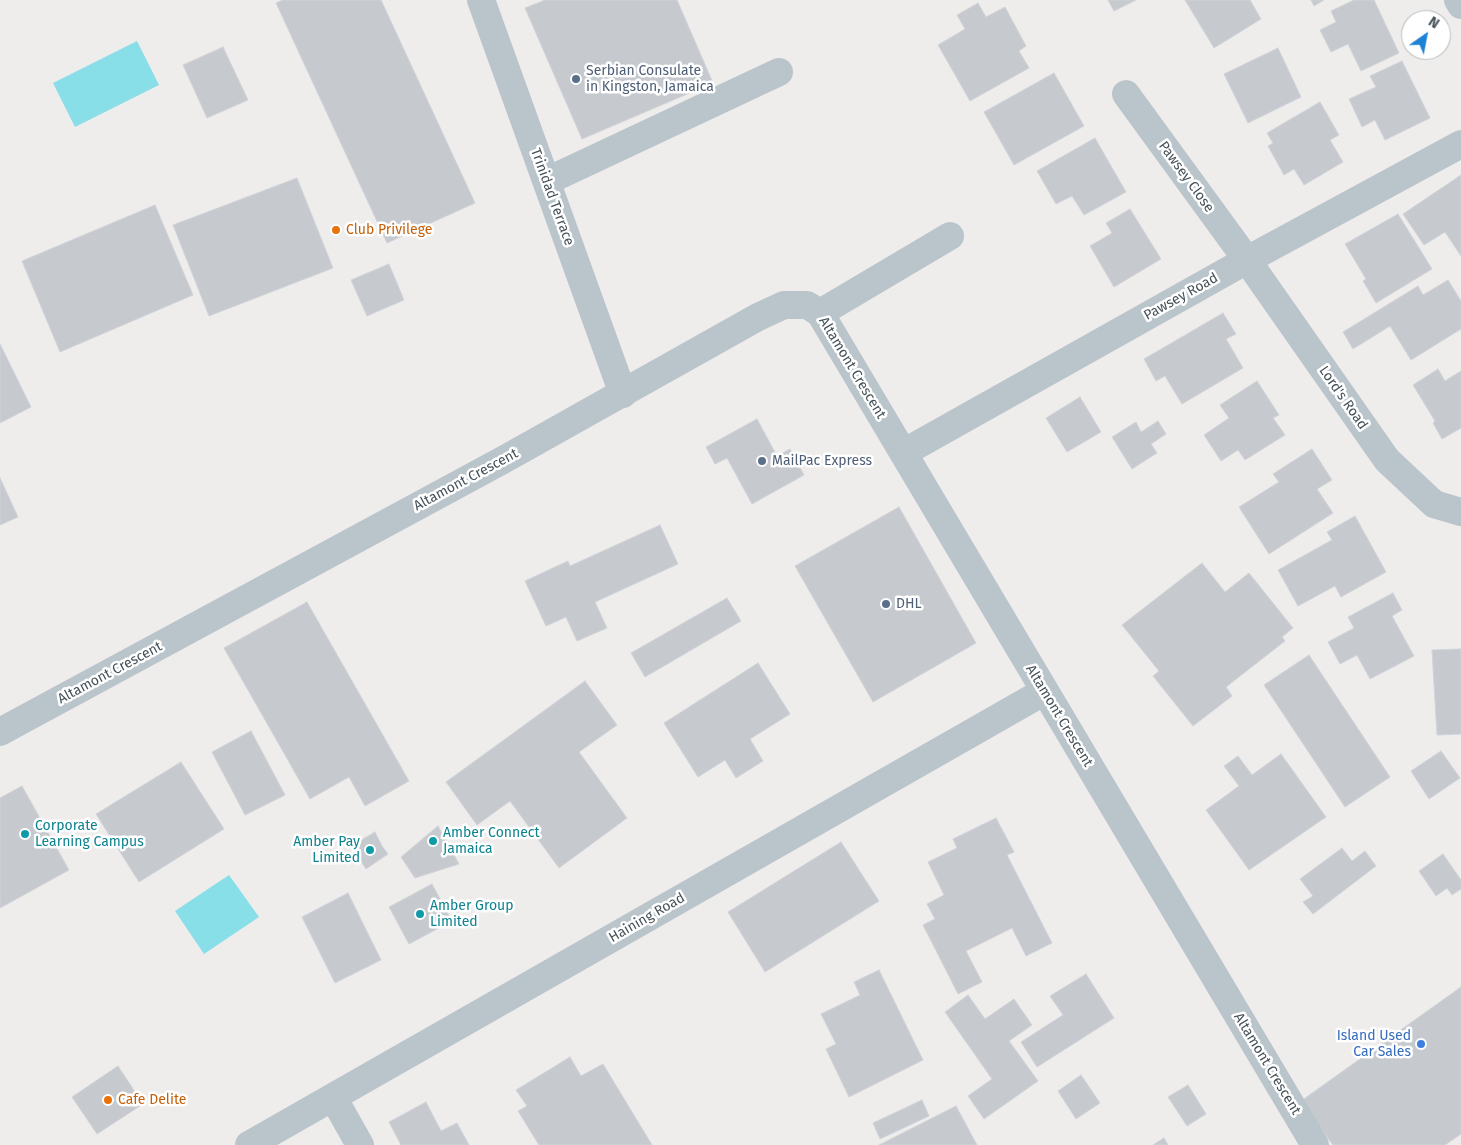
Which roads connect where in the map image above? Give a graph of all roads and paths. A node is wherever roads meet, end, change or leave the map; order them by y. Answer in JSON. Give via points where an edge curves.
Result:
{"nodes":[{"id":1,"x":481,"y":0,"type":"edge"},
{"id":2,"x":1458,"y":0,"type":"edge"},
{"id":3,"x":1461,"y":5,"type":"edge"},
{"id":4,"x":779,"y":72,"type":"dead end"},
{"id":5,"x":1126,"y":94,"type":"dead end"},
{"id":6,"x":1461,"y":144,"type":"edge"},
{"id":7,"x":547,"y":181,"type":"junction"},
{"id":8,"x":950,"y":236,"type":"dead end"},
{"id":9,"x":1246,"y":260,"type":"junction"},
{"id":10,"x":820,"y":313,"type":"junction"},
{"id":11,"x":623,"y":394,"type":"junction"},
{"id":12,"x":903,"y":453,"type":"junction"},
{"id":13,"x":1461,"y":512,"type":"edge"},
{"id":14,"x":1045,"y":691,"type":"junction"},
{"id":15,"x":0,"y":732,"type":"edge"},
{"id":16,"x":333,"y":1097,"type":"junction"},
{"id":17,"x":249,"y":1145,"type":"edge"},
{"id":18,"x":360,"y":1145,"type":"edge"},
{"id":19,"x":1315,"y":1145,"type":"edge"}],
"edges":[{"from":1,"to":7,"type":"street","name":"Trinidad Terrace"},
{"from":2,"to":3,"type":"street"},
{"from":4,"to":7,"type":"street"},
{"from":5,"to":9,"type":"street","name":"Pawsey Close"},
{"from":6,"to":9,"type":"street","name":"Pawsey Road"},
{"from":7,"to":11,"type":"street","name":"Trinidad Terrace"},
{"from":8,"to":10,"type":"street"},
{"from":9,"to":12,"type":"street","name":"Pawsey Road"},
{"from":9,"to":13,"type":"street","name":"Lord's Road","via":[[1387,460],[1434,504]]},
{"from":10,"to":11,"type":"street","name":"Altamont Crescent","via":[[807,305],[784,305]]},
{"from":10,"to":12,"type":"street","name":"Altamont Crescent"},
{"from":11,"to":15,"type":"street","name":"Altamont Crescent"},
{"from":12,"to":14,"type":"street","name":"Altamont Crescent"},
{"from":14,"to":16,"type":"street","name":"Haining Road"},
{"from":14,"to":19,"type":"street","name":"Altamont Crescent"},
{"from":16,"to":17,"type":"street","name":"Haining Road"},
{"from":16,"to":18,"type":"street"}]}
